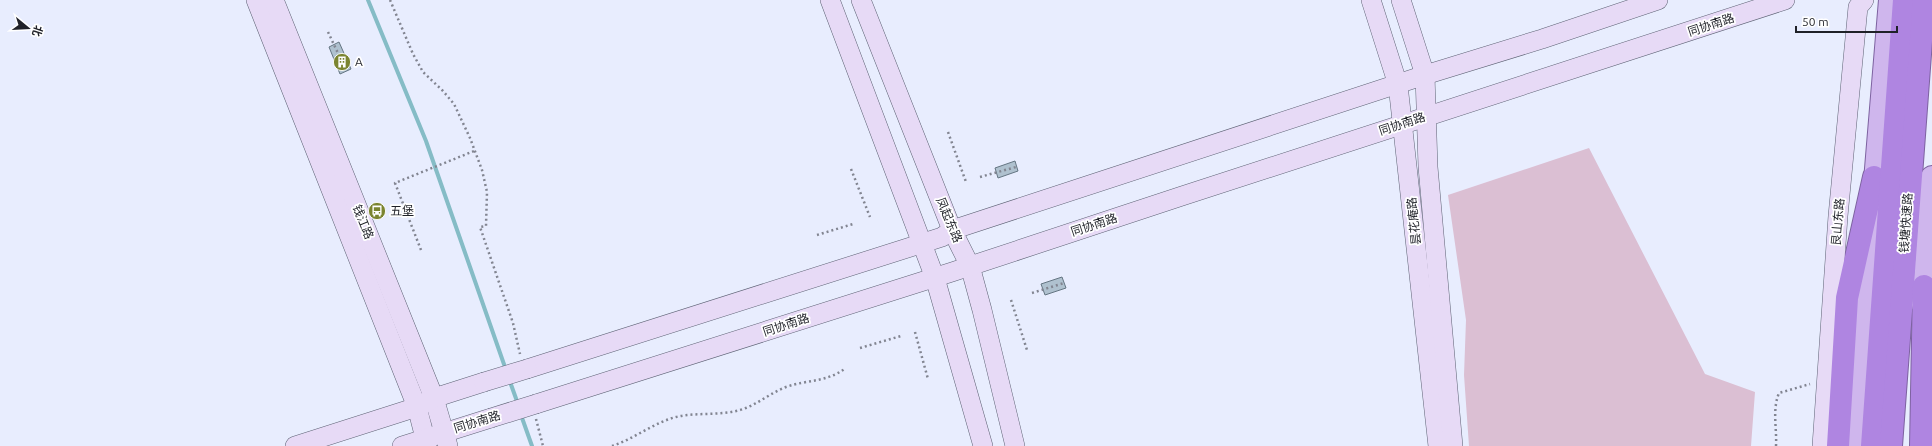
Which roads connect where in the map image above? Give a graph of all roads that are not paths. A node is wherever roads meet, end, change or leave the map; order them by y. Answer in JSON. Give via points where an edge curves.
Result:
{"nodes":[{"id":1,"x":256,"y":0,"type":"edge"},
{"id":2,"x":274,"y":0,"type":"edge"},
{"id":3,"x":830,"y":0,"type":"edge"},
{"id":4,"x":861,"y":0,"type":"edge"},
{"id":5,"x":1371,"y":0,"type":"edge"},
{"id":6,"x":1401,"y":0,"type":"edge"},
{"id":7,"x":1658,"y":0,"type":"edge"},
{"id":8,"x":1785,"y":0,"type":"edge"},
{"id":9,"x":1864,"y":0,"type":"edge"},
{"id":10,"x":1890,"y":0,"type":"edge"},
{"id":11,"x":1904,"y":0,"type":"edge"},
{"id":12,"x":1924,"y":0,"type":"edge"},
{"id":13,"x":1425,"y":75,"type":"junction"},
{"id":14,"x":1398,"y":84,"type":"junction"},
{"id":15,"x":1426,"y":117,"type":"junction"},
{"id":16,"x":1402,"y":124,"type":"junction"},
{"id":17,"x":1874,"y":176,"type":"junction"},
{"id":18,"x":1932,"y":177,"type":"edge"},
{"id":19,"x":952,"y":230,"type":"junction"},
{"id":20,"x":922,"y":243,"type":"junction"},
{"id":21,"x":970,"y":266,"type":"junction"},
{"id":22,"x":935,"y":278,"type":"junction"},
{"id":23,"x":1924,"y":286,"type":"joint"},
{"id":24,"x":434,"y":398,"type":"junction"},
{"id":25,"x":417,"y":407,"type":"junction"},
{"id":26,"x":446,"y":439,"type":"edge"},
{"id":27,"x":1918,"y":441,"type":"edge"},
{"id":28,"x":426,"y":442,"type":"edge"},
{"id":29,"x":295,"y":446,"type":"edge"},
{"id":30,"x":402,"y":446,"type":"edge"},
{"id":31,"x":983,"y":446,"type":"edge"},
{"id":32,"x":1015,"y":446,"type":"edge"},
{"id":33,"x":1438,"y":446,"type":"edge"},
{"id":34,"x":1453,"y":446,"type":"edge"},
{"id":35,"x":1822,"y":446,"type":"edge"},
{"id":36,"x":1838,"y":446,"type":"edge"},
{"id":37,"x":1853,"y":446,"type":"edge"},
{"id":38,"x":1872,"y":446,"type":"edge"},
{"id":39,"x":1891,"y":446,"type":"edge"}],
"edges":[{"from":1,"to":25,"type":"main road","name":"钱江路"},
{"from":2,"to":24,"type":"main road","name":"钱江路"},
{"from":3,"to":20,"type":"main road"},
{"from":4,"to":19,"type":"main road","name":"凤起东路"},
{"from":5,"to":14,"type":"main road","name":"昙花庵路"},
{"from":6,"to":13,"type":"main road","name":"昙花庵路"},
{"from":7,"to":13,"type":"main road"},
{"from":8,"to":15,"type":"main road","name":"同协南路"},
{"from":9,"to":35,"type":"main road","name":"艮山东路","via":[[1858,8],[1839,208]]},
{"from":10,"to":17,"type":"main road"},
{"from":11,"to":38,"type":"highway","name":"钱塘快速路"},
{"from":12,"to":39,"type":"highway","name":"钱塘快速路"},
{"from":13,"to":14,"type":"main road"},
{"from":13,"to":15,"type":"main road","name":"昙花庵路"},
{"from":14,"to":16,"type":"main road","name":"昙花庵路"},
{"from":14,"to":19,"type":"main road"},
{"from":15,"to":16,"type":"main road","name":"同协南路"},
{"from":15,"to":34,"type":"main road","name":"昙花庵路","via":[[1428,167]]},
{"from":16,"to":21,"type":"main road","name":"同协南路"},
{"from":16,"to":33,"type":"main road","name":"昙花庵路"},
{"from":17,"to":36,"type":"highway","via":[[1847,298]]},
{"from":17,"to":37,"type":"main road"},
{"from":18,"to":23,"type":"main road"},
{"from":19,"to":20,"type":"main road"},
{"from":19,"to":21,"type":"main road","name":"凤起东路"},
{"from":20,"to":22,"type":"main road"},
{"from":20,"to":24,"type":"main road","bridge":true,"via":[[525,365],[484,382]]},
{"from":21,"to":22,"type":"main road","name":"同协南路"},
{"from":21,"to":32,"type":"main road","name":"凤起东路"},
{"from":22,"to":26,"type":"main road","name":"同协南路","bridge":true,"via":[[536,410],[491,418]]},
{"from":22,"to":31,"type":"main road"},
{"from":23,"to":27,"type":"highway"},
{"from":24,"to":25,"type":"main road"},
{"from":24,"to":26,"type":"main road","name":"钱江路"},
{"from":25,"to":28,"type":"main road","name":"钱江路"},
{"from":25,"to":29,"type":"main road"},
{"from":26,"to":28,"type":"main road","name":"同协南路"},
{"from":28,"to":30,"type":"main road","name":"同协南路"}]}
